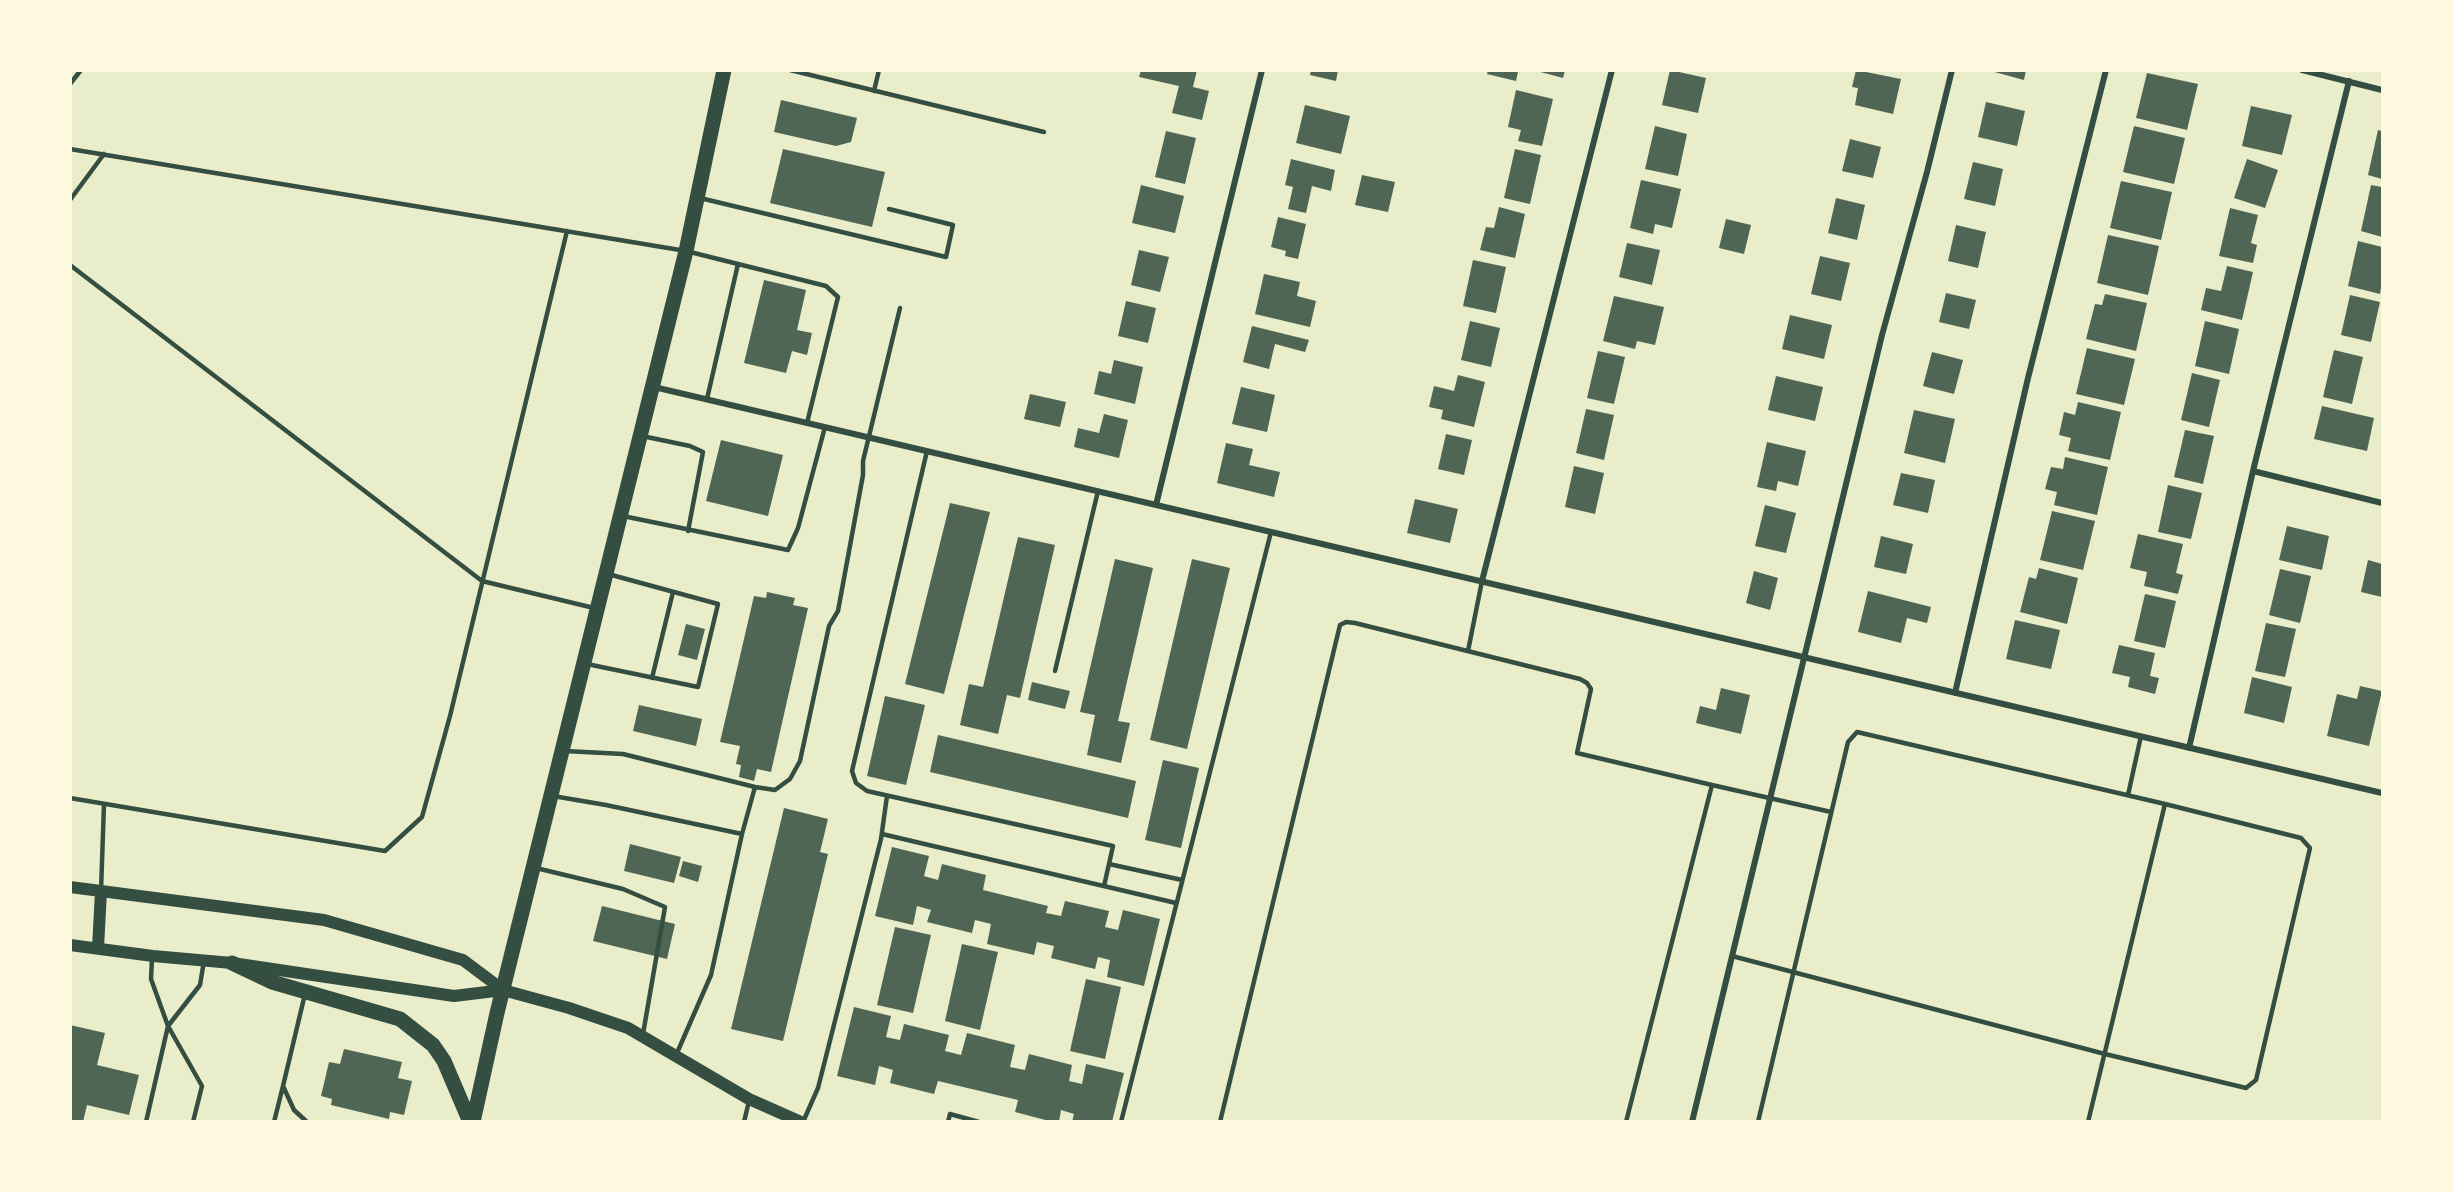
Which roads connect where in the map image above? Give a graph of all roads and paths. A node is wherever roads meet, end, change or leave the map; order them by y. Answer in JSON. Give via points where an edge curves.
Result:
{"nodes":[{"id":1,"x":81,"y":70,"type":"edge"},
{"id":2,"x":724,"y":70,"type":"edge"},
{"id":3,"x":790,"y":70,"type":"edge"},
{"id":4,"x":879,"y":70,"type":"edge"},
{"id":5,"x":1262,"y":70,"type":"edge"},
{"id":6,"x":1612,"y":70,"type":"edge"},
{"id":7,"x":1952,"y":70,"type":"edge"},
{"id":8,"x":2106,"y":70,"type":"edge"},
{"id":9,"x":2302,"y":70,"type":"edge"},
{"id":10,"x":2349,"y":81,"type":"junction"},
{"id":11,"x":70,"y":84,"type":"edge"},
{"id":12,"x":2382,"y":90,"type":"edge"},
{"id":13,"x":874,"y":91,"type":"junction"},
{"id":14,"x":1044,"y":132,"type":"dead end"},
{"id":15,"x":70,"y":149,"type":"edge"},
{"id":16,"x":104,"y":154,"type":"junction"},
{"id":17,"x":697,"y":197,"type":"junction"},
{"id":18,"x":70,"y":200,"type":"edge"},
{"id":19,"x":889,"y":209,"type":"dead end"},
{"id":20,"x":567,"y":231,"type":"junction"},
{"id":21,"x":686,"y":251,"type":"junction"},
{"id":22,"x":70,"y":264,"type":"edge"},
{"id":23,"x":738,"y":264,"type":"junction"},
{"id":24,"x":900,"y":308,"type":"dead end"},
{"id":25,"x":652,"y":386,"type":"junction"},
{"id":26,"x":707,"y":399,"type":"junction"},
{"id":27,"x":807,"y":423,"type":"junction"},
{"id":28,"x":825,"y":427,"type":"junction"},
{"id":29,"x":640,"y":435,"type":"junction"},
{"id":30,"x":868,"y":437,"type":"junction"},
{"id":31,"x":927,"y":451,"type":"junction"},
{"id":32,"x":2253,"y":471,"type":"junction"},
{"id":33,"x":1098,"y":491,"type":"junction"},
{"id":34,"x":2382,"y":504,"type":"edge"},
{"id":35,"x":1156,"y":505,"type":"junction"},
{"id":36,"x":620,"y":516,"type":"junction"},
{"id":37,"x":688,"y":531,"type":"junction"},
{"id":38,"x":1271,"y":532,"type":"junction"},
{"id":39,"x":606,"y":573,"type":"junction"},
{"id":40,"x":482,"y":581,"type":"junction"},
{"id":41,"x":1482,"y":581,"type":"junction"},
{"id":42,"x":673,"y":592,"type":"junction"},
{"id":43,"x":597,"y":609,"type":"junction"},
{"id":44,"x":1468,"y":651,"type":"junction"},
{"id":45,"x":1805,"y":657,"type":"junction"},
{"id":46,"x":584,"y":663,"type":"junction"},
{"id":47,"x":1055,"y":670,"type":"dead end"},
{"id":48,"x":652,"y":678,"type":"junction"},
{"id":49,"x":1955,"y":693,"type":"junction"},
{"id":50,"x":2141,"y":736,"type":"junction"},
{"id":51,"x":2189,"y":748,"type":"junction"},
{"id":52,"x":562,"y":751,"type":"junction"},
{"id":53,"x":1712,"y":784,"type":"junction"},
{"id":54,"x":755,"y":787,"type":"junction"},
{"id":55,"x":2382,"y":793,"type":"edge"},
{"id":56,"x":2128,"y":795,"type":"junction"},
{"id":57,"x":551,"y":796,"type":"junction"},
{"id":58,"x":887,"y":796,"type":"junction"},
{"id":59,"x":70,"y":798,"type":"edge"},
{"id":60,"x":1770,"y":800,"type":"junction"},
{"id":61,"x":104,"y":804,"type":"junction"},
{"id":62,"x":2165,"y":804,"type":"junction"},
{"id":63,"x":1831,"y":812,"type":"junction"},
{"id":64,"x":742,"y":834,"type":"junction"},
{"id":65,"x":882,"y":834,"type":"junction"},
{"id":66,"x":1109,"y":864,"type":"junction"},
{"id":67,"x":533,"y":868,"type":"junction"},
{"id":68,"x":1182,"y":880,"type":"junction"},
{"id":69,"x":1104,"y":886,"type":"junction"},
{"id":70,"x":70,"y":887,"type":"edge"},
{"id":71,"x":101,"y":891,"type":"junction"},
{"id":72,"x":1176,"y":903,"type":"junction"},
{"id":73,"x":70,"y":945,"type":"edge"},
{"id":74,"x":98,"y":948,"type":"junction"},
{"id":75,"x":153,"y":956,"type":"junction"},
{"id":76,"x":1732,"y":956,"type":"junction"},
{"id":77,"x":204,"y":960,"type":"junction"},
{"id":78,"x":232,"y":963,"type":"junction"},
{"id":79,"x":1793,"y":973,"type":"junction"},
{"id":80,"x":503,"y":990,"type":"junction"},
{"id":81,"x":306,"y":991,"type":"junction"},
{"id":82,"x":168,"y":1026,"type":"junction"},
{"id":83,"x":642,"y":1037,"type":"junction"},
{"id":84,"x":2105,"y":1054,"type":"junction"},
{"id":85,"x":676,"y":1056,"type":"junction"},
{"id":86,"x":283,"y":1086,"type":"junction"},
{"id":87,"x":749,"y":1099,"type":"junction"},
{"id":88,"x":146,"y":1122,"type":"edge"},
{"id":89,"x":194,"y":1122,"type":"edge"},
{"id":90,"x":274,"y":1122,"type":"edge"},
{"id":91,"x":307,"y":1122,"type":"edge"},
{"id":92,"x":472,"y":1122,"type":"edge"},
{"id":93,"x":744,"y":1122,"type":"edge"},
{"id":94,"x":802,"y":1122,"type":"edge"},
{"id":95,"x":948,"y":1122,"type":"edge"},
{"id":96,"x":979,"y":1122,"type":"edge"},
{"id":97,"x":1121,"y":1122,"type":"edge"},
{"id":98,"x":1220,"y":1122,"type":"edge"},
{"id":99,"x":1626,"y":1122,"type":"edge"},
{"id":100,"x":1692,"y":1122,"type":"edge"},
{"id":101,"x":1758,"y":1122,"type":"edge"},
{"id":102,"x":2088,"y":1122,"type":"edge"}],
"edges":[{"from":1,"to":11,"type":"lane"},
{"from":2,"to":17,"type":"main road"},
{"from":3,"to":13,"type":"lane"},
{"from":4,"to":13,"type":"lane"},
{"from":5,"to":35,"type":"street"},
{"from":6,"to":41,"type":"street"},
{"from":7,"to":45,"type":"street","via":[[1882,335]]},
{"from":8,"to":49,"type":"street","via":[[2028,378]]},
{"from":9,"to":10,"type":"street"},
{"from":10,"to":12,"type":"street"},
{"from":10,"to":32,"type":"street"},
{"from":13,"to":14,"type":"lane"},
{"from":15,"to":16,"type":"lane"},
{"from":16,"to":18,"type":"lane"},
{"from":16,"to":20,"type":"lane"},
{"from":17,"to":19,"type":"lane","via":[[946,257],[953,225]]},
{"from":17,"to":21,"type":"main road"},
{"from":20,"to":21,"type":"lane"},
{"from":20,"to":40,"type":"lane"},
{"from":21,"to":23,"type":"lane"},
{"from":21,"to":25,"type":"main road"},
{"from":22,"to":40,"type":"lane"},
{"from":23,"to":26,"type":"lane"},
{"from":23,"to":27,"type":"lane","via":[[826,286],[838,297]]},
{"from":24,"to":30,"type":"lane"},
{"from":25,"to":26,"type":"street"},
{"from":25,"to":29,"type":"main road"},
{"from":26,"to":27,"type":"street"},
{"from":27,"to":28,"type":"street"},
{"from":28,"to":30,"type":"street"},
{"from":28,"to":37,"type":"lane","via":[[798,528],[788,549]]},
{"from":29,"to":36,"type":"main road"},
{"from":29,"to":37,"type":"lane","via":[[690,446],[703,453]]},
{"from":30,"to":31,"type":"street"},
{"from":30,"to":54,"type":"lane","via":[[838,611],[829,626],[800,761],[790,779],[775,790]]},
{"from":31,"to":33,"type":"street"},
{"from":31,"to":58,"type":"lane","via":[[852,771],[856,783],[867,791]]},
{"from":32,"to":34,"type":"street"},
{"from":32,"to":51,"type":"street"},
{"from":33,"to":35,"type":"street"},
{"from":33,"to":47,"type":"lane"},
{"from":35,"to":38,"type":"street"},
{"from":36,"to":37,"type":"lane"},
{"from":36,"to":39,"type":"main road"},
{"from":38,"to":41,"type":"street"},
{"from":38,"to":68,"type":"lane"},
{"from":39,"to":42,"type":"lane"},
{"from":39,"to":43,"type":"main road"},
{"from":40,"to":43,"type":"lane"},
{"from":40,"to":61,"type":"lane","via":[[422,817],[385,851]]},
{"from":41,"to":44,"type":"lane"},
{"from":41,"to":45,"type":"street"},
{"from":42,"to":48,"type":"lane"},
{"from":42,"to":48,"type":"lane","via":[[718,604],[698,687]]},
{"from":43,"to":46,"type":"main road"},
{"from":44,"to":53,"type":"lane","via":[[1587,683],[1590,699],[1577,753]]},
{"from":44,"to":98,"type":"lane","via":[[1355,623],[1340,625]]},
{"from":45,"to":49,"type":"street"},
{"from":45,"to":60,"type":"street"},
{"from":46,"to":48,"type":"lane"},
{"from":46,"to":52,"type":"main road"},
{"from":49,"to":50,"type":"street"},
{"from":50,"to":51,"type":"street"},
{"from":50,"to":56,"type":"lane"},
{"from":51,"to":55,"type":"street"},
{"from":52,"to":54,"type":"lane","via":[[623,754]]},
{"from":52,"to":57,"type":"main road"},
{"from":53,"to":60,"type":"lane"},
{"from":53,"to":99,"type":"lane"},
{"from":54,"to":64,"type":"lane"},
{"from":56,"to":62,"type":"lane"},
{"from":56,"to":63,"type":"lane","via":[[1857,732],[1848,742]]},
{"from":57,"to":64,"type":"lane"},
{"from":57,"to":67,"type":"main road"},
{"from":58,"to":65,"type":"lane"},
{"from":58,"to":66,"type":"lane","via":[[1113,846]]},
{"from":59,"to":61,"type":"lane"},
{"from":60,"to":63,"type":"lane"},
{"from":60,"to":76,"type":"street"},
{"from":61,"to":71,"type":"lane"},
{"from":62,"to":84,"type":"lane"},
{"from":62,"to":84,"type":"lane","via":[[2301,838],[2310,848],[2256,1080],[2246,1088]]},
{"from":63,"to":79,"type":"lane"},
{"from":64,"to":85,"type":"lane","via":[[711,975]]},
{"from":65,"to":69,"type":"lane"},
{"from":65,"to":94,"type":"lane","via":[[818,1088]]},
{"from":66,"to":68,"type":"lane"},
{"from":66,"to":69,"type":"lane"},
{"from":67,"to":80,"type":"main road"},
{"from":67,"to":83,"type":"lane","via":[[623,889],[665,907]]},
{"from":68,"to":72,"type":"lane"},
{"from":69,"to":72,"type":"lane"},
{"from":70,"to":71,"type":"main road"},
{"from":71,"to":74,"type":"main road"},
{"from":71,"to":80,"type":"main road","via":[[324,920],[463,960]]},
{"from":72,"to":97,"type":"lane"},
{"from":73,"to":74,"type":"main road"},
{"from":74,"to":75,"type":"main road"},
{"from":75,"to":77,"type":"main road"},
{"from":75,"to":82,"type":"lane","via":[[150,979]]},
{"from":76,"to":79,"type":"lane"},
{"from":76,"to":100,"type":"street"},
{"from":77,"to":78,"type":"main road"},
{"from":77,"to":82,"type":"lane","via":[[200,985]]},
{"from":78,"to":80,"type":"main road","via":[[454,996]]},
{"from":78,"to":81,"type":"main road","via":[[272,982]]},
{"from":79,"to":84,"type":"lane"},
{"from":79,"to":101,"type":"lane"},
{"from":80,"to":83,"type":"main road","via":[[628,1028]]},
{"from":80,"to":92,"type":"main road"},
{"from":81,"to":86,"type":"lane"},
{"from":81,"to":92,"type":"main road","via":[[400,1019],[430,1041],[444,1061]]},
{"from":82,"to":88,"type":"lane"},
{"from":82,"to":89,"type":"lane","via":[[202,1086]]},
{"from":83,"to":85,"type":"main road"},
{"from":84,"to":102,"type":"lane"},
{"from":85,"to":87,"type":"main road"},
{"from":86,"to":90,"type":"lane"},
{"from":86,"to":91,"type":"lane","via":[[294,1110]]},
{"from":87,"to":93,"type":"lane"},
{"from":87,"to":94,"type":"main road"},
{"from":95,"to":96,"type":"lane","via":[[950,1114]]}]}
